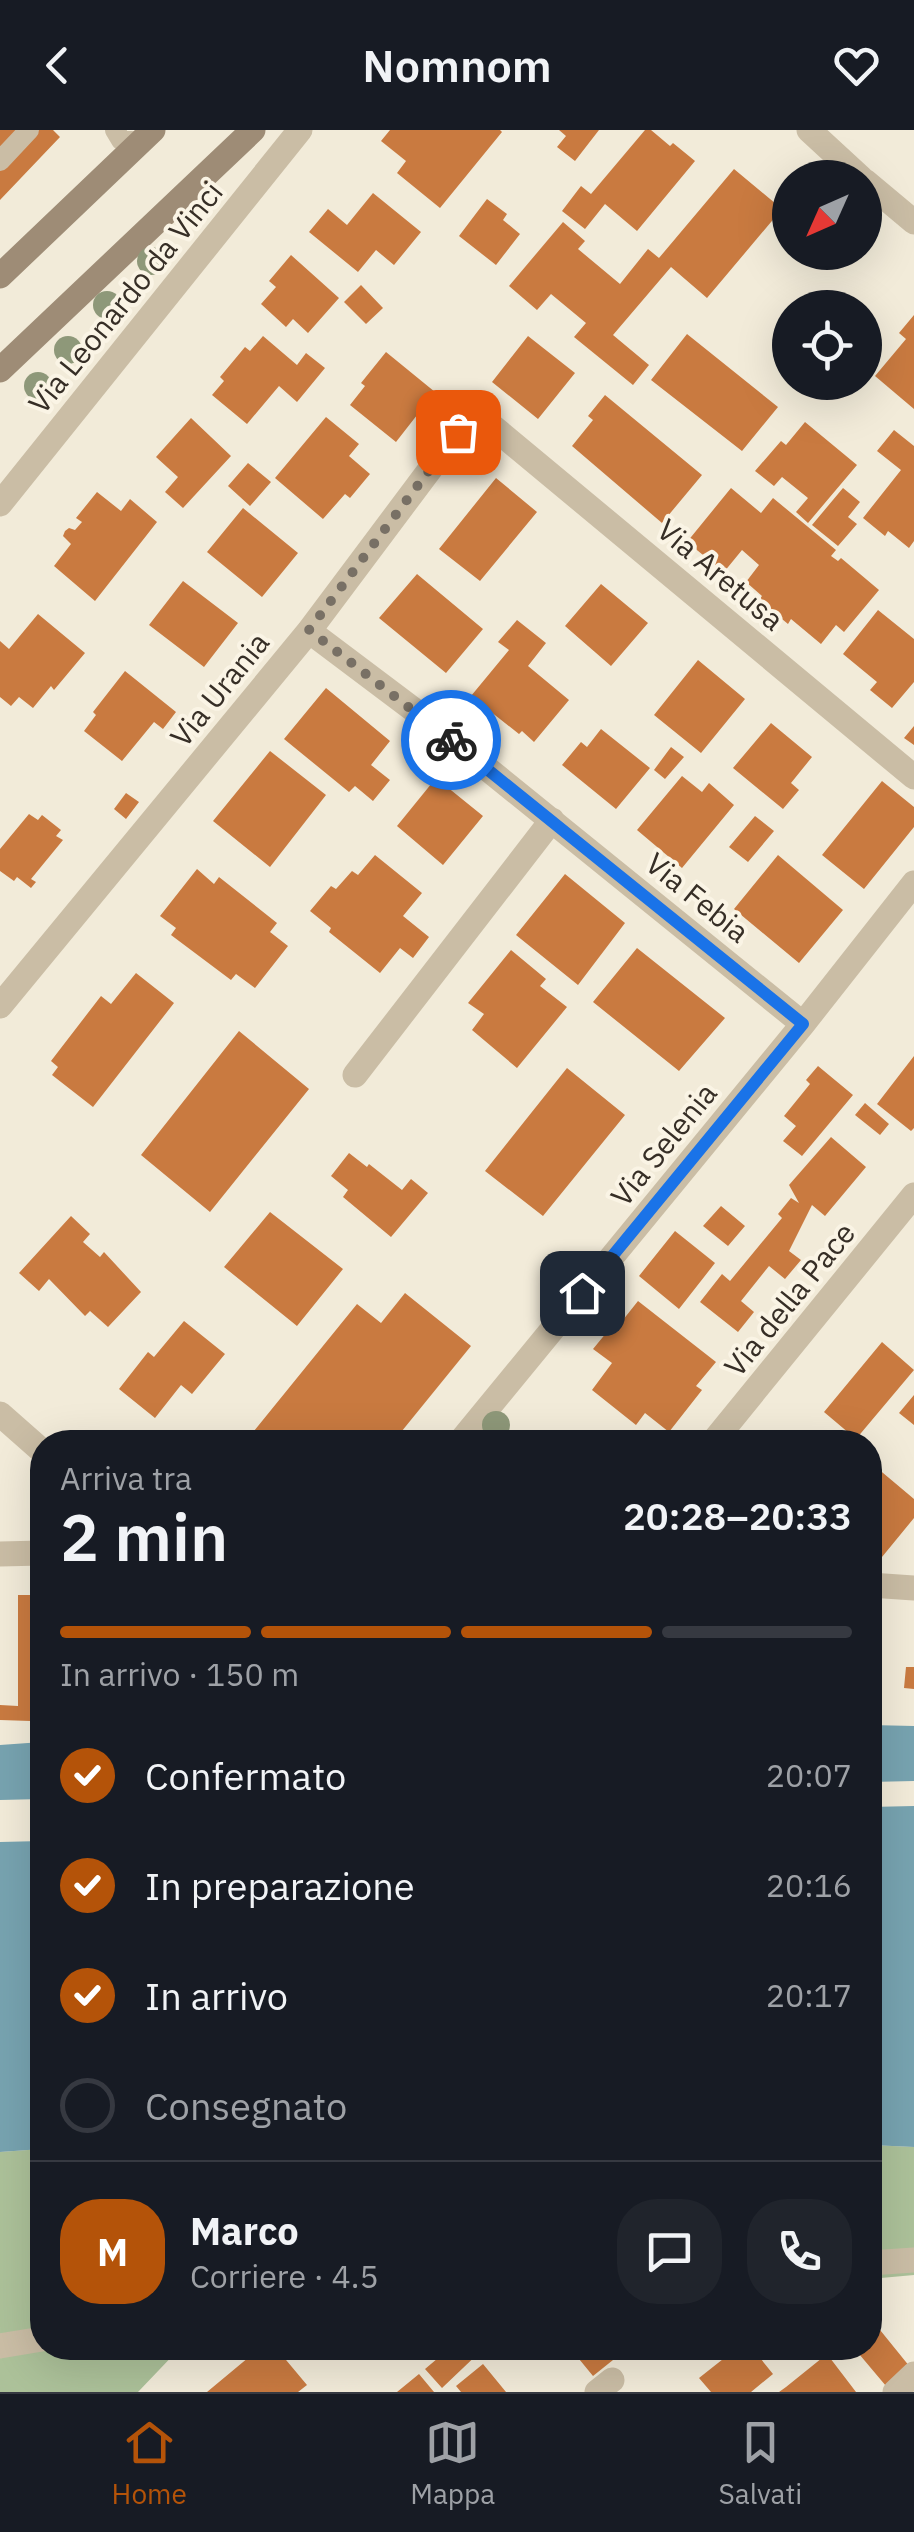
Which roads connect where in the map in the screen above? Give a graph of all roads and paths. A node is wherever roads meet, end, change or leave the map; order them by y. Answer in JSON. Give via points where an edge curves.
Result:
{"nodes":[{"id":1,"x":30,"y":130,"type":"edge"},
{"id":2,"x":114,"y":130,"type":"edge"},
{"id":3,"x":253,"y":130,"type":"edge"},
{"id":4,"x":300,"y":130,"type":"edge"},
{"id":5,"x":808,"y":130,"type":"edge"},
{"id":6,"x":147,"y":136,"type":"edge"},
{"id":7,"x":842,"y":160,"type":"edge"},
{"id":8,"x":0,"y":161,"type":"edge"},
{"id":9,"x":882,"y":195,"type":"edge"},
{"id":10,"x":914,"y":222,"type":"edge"},
{"id":11,"x":0,"y":276,"type":"edge"},
{"id":12,"x":0,"y":370,"type":"edge"},
{"id":13,"x":486,"y":422,"type":"joint"},
{"id":14,"x":0,"y":504,"type":"edge"},
{"id":15,"x":309,"y":630,"type":"junction"},
{"id":16,"x":914,"y":777,"type":"edge"},
{"id":17,"x":552,"y":820,"type":"junction"},
{"id":18,"x":914,"y":884,"type":"edge"},
{"id":19,"x":0,"y":1006,"type":"edge"},
{"id":20,"x":803,"y":1024,"type":"junction"},
{"id":21,"x":355,"y":1075,"type":"dead end"},
{"id":22,"x":914,"y":1195,"type":"edge"},
{"id":23,"x":0,"y":1414,"type":"edge"},
{"id":24,"x":470,"y":1430,"type":"edge"},
{"id":25,"x":724,"y":1430,"type":"edge"},
{"id":26,"x":30,"y":1440,"type":"edge"},
{"id":27,"x":30,"y":1552,"type":"edge"},
{"id":28,"x":0,"y":1553,"type":"edge"},
{"id":29,"x":882,"y":1585,"type":"edge"},
{"id":30,"x":914,"y":1588,"type":"edge"},
{"id":31,"x":914,"y":2260,"type":"edge"},
{"id":32,"x":882,"y":2262,"type":"edge"},
{"id":33,"x":30,"y":2341,"type":"edge"},
{"id":34,"x":0,"y":2346,"type":"edge"},
{"id":35,"x":914,"y":2374,"type":"edge"},
{"id":36,"x":895,"y":2392,"type":"edge"}],
"edges":[{"from":1,"to":8,"type":"lane"},
{"from":2,"to":6,"type":"lane","via":[[121,140]]},
{"from":3,"to":12,"type":"main road"},
{"from":4,"to":14,"type":"street","name":"Via Leonardo da Vinci"},
{"from":5,"to":7,"type":"street"},
{"from":6,"to":11,"type":"main road"},
{"from":9,"to":10,"type":"street"},
{"from":13,"to":15,"type":"street","name":"Via Urania","via":[[473,420],[458,432]]},
{"from":13,"to":16,"type":"street","name":"Via Aretusa"},
{"from":15,"to":17,"type":"street","name":"Via Febia"},
{"from":15,"to":19,"type":"street","name":"Via Urania"},
{"from":17,"to":20,"type":"street","name":"Via Febia"},
{"from":17,"to":21,"type":"street"},
{"from":18,"to":20,"type":"street","name":"Via Selenia"},
{"from":20,"to":24,"type":"street","name":"Via Selenia"},
{"from":22,"to":25,"type":"street","name":"Via della Pace"},
{"from":23,"to":26,"type":"street"},
{"from":27,"to":28,"type":"street"},
{"from":29,"to":30,"type":"street"},
{"from":31,"to":32,"type":"street"},
{"from":33,"to":34,"type":"street"},
{"from":35,"to":36,"type":"street"}]}
